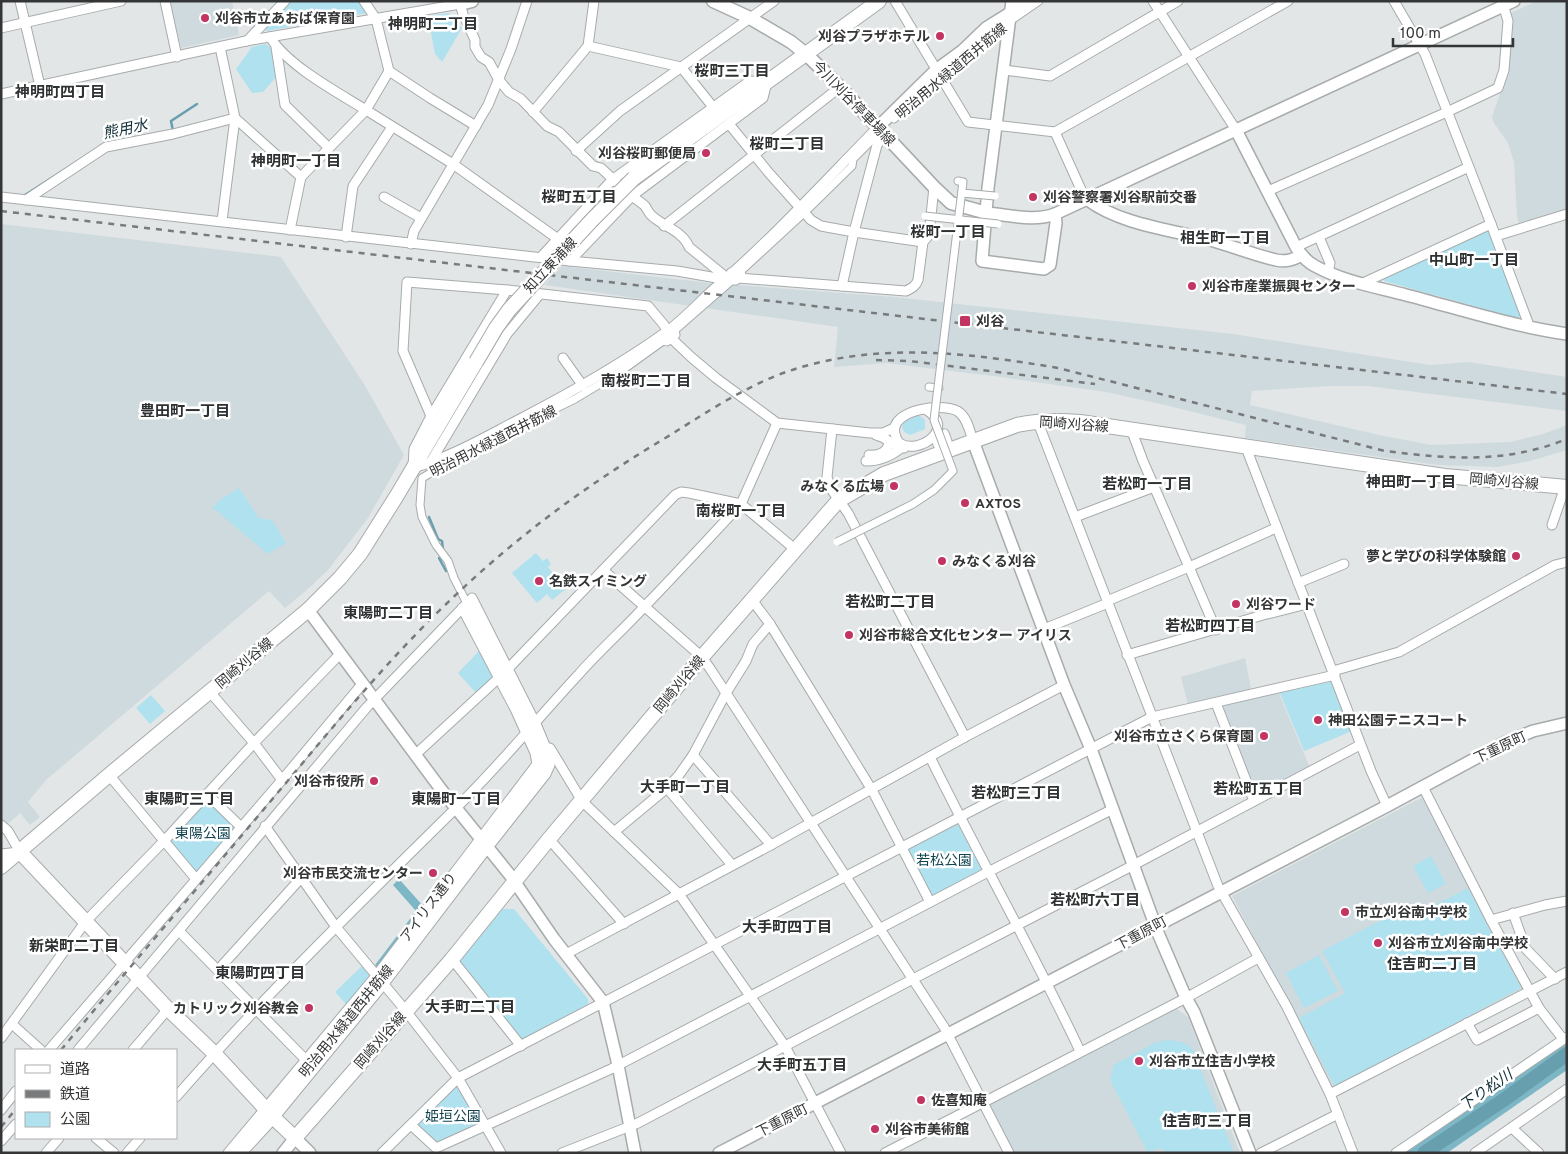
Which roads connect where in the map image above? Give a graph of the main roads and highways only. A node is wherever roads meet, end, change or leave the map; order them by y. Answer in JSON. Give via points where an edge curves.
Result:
{"nodes":[{"id":1,"x":713,"y":1,"type":"edge"},
{"id":2,"x":879,"y":1,"type":"edge"},
{"id":3,"x":806,"y":54,"type":"junction"},
{"id":4,"x":987,"y":213,"type":"road end"},
{"id":5,"x":1566,"y":487,"type":"edge"},
{"id":6,"x":308,"y":610,"type":"joint"},
{"id":7,"x":20,"y":852,"type":"junction"},
{"id":8,"x":1,"y":867,"type":"edge"}],
"edges":[{"from":1,"to":3,"type":"main road","name":"今川刈谷停車場線","via":[[750,18]]},
{"from":2,"to":3,"type":"main road","name":"知立東浦線"},
{"from":3,"to":4,"type":"main road","name":"今川刈谷停車場線","via":[[951,203]]},
{"from":3,"to":6,"type":"main road","name":"知立東浦線","bridge":true,"via":[[634,178],[509,310],[360,554]]},
{"from":5,"to":7,"type":"main road","name":"岡崎刈谷線","via":[[1445,476],[1080,422],[1037,420],[884,474],[838,501],[702,657],[452,959],[295,1138]]},
{"from":6,"to":7,"type":"main road","name":"岡崎刈谷線"},
{"from":7,"to":8,"type":"main road","name":"岡崎刈谷線"}]}
